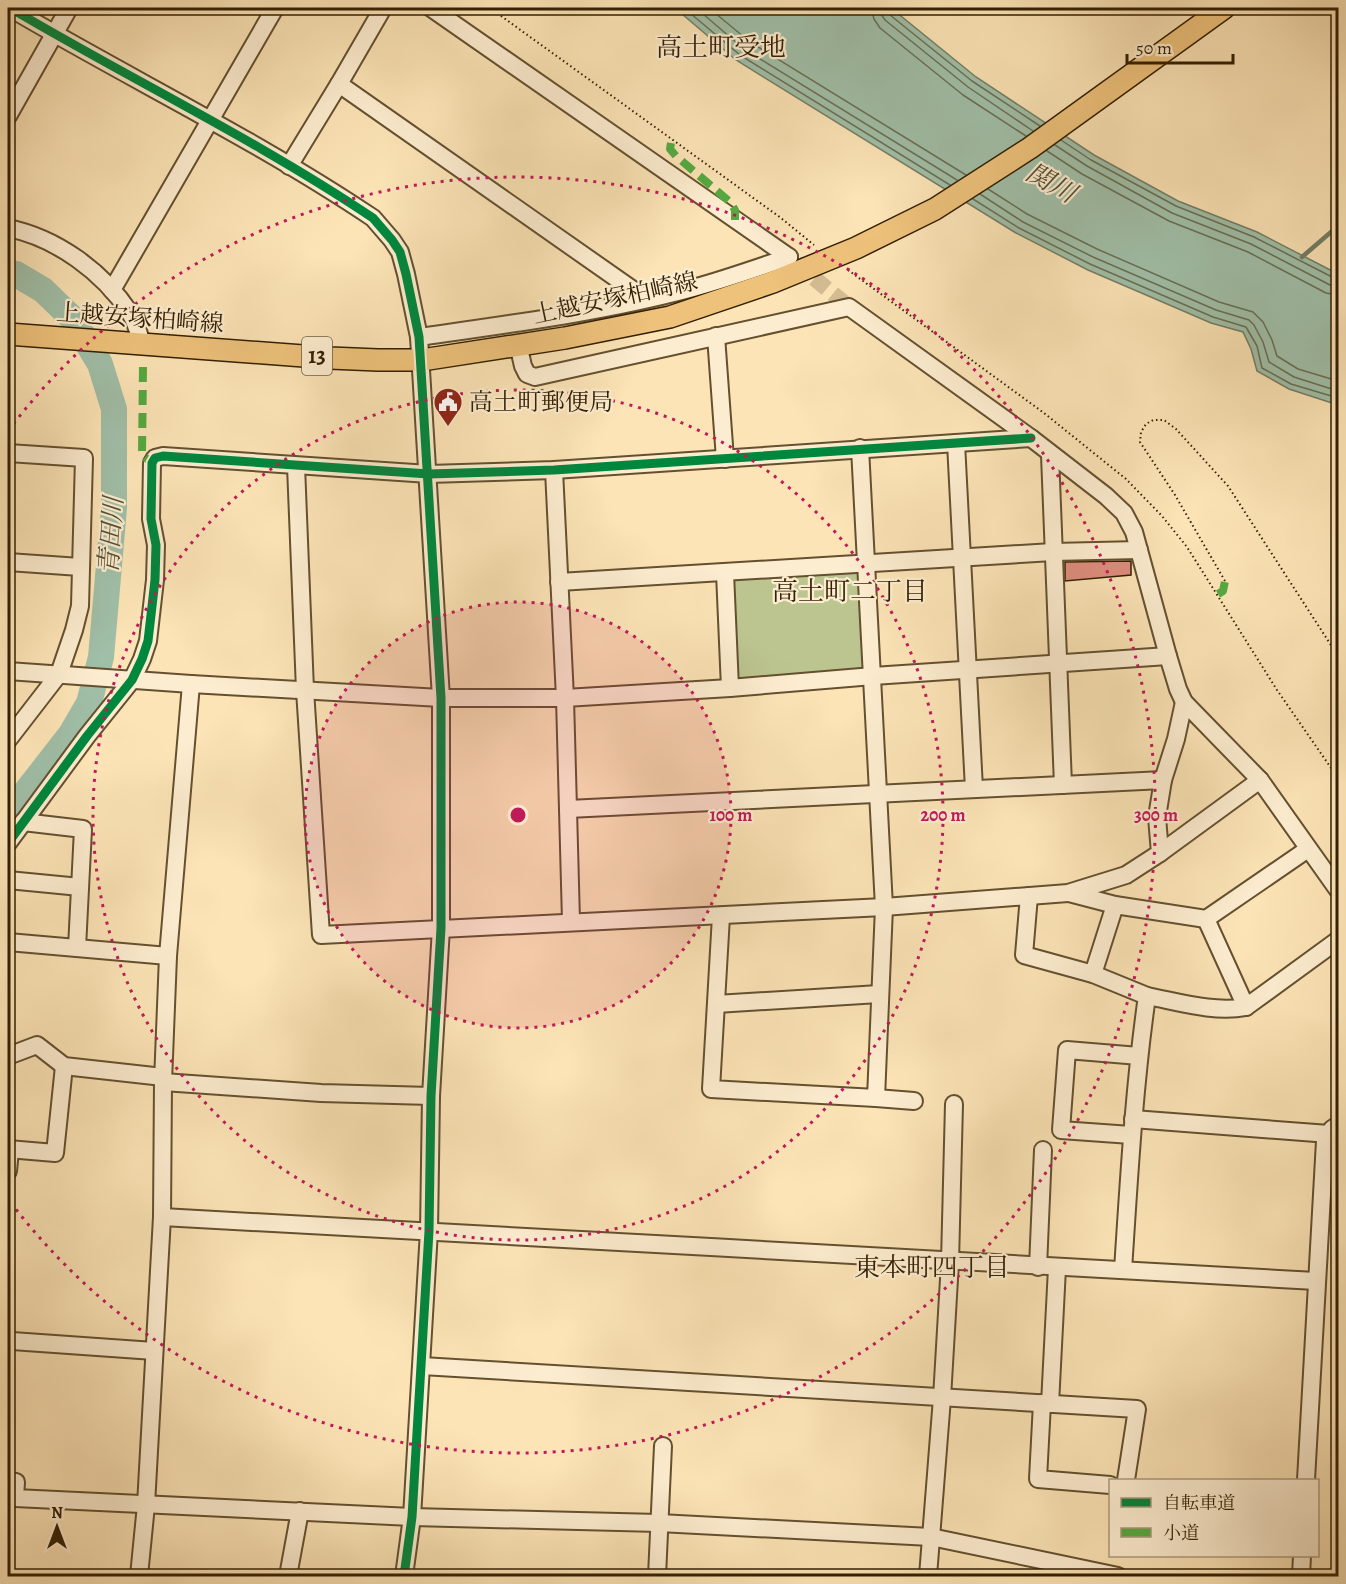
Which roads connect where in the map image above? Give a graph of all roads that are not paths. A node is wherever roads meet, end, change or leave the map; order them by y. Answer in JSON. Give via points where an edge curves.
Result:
{"nodes":[{"id":1,"x":10,"y":8,"type":"edge"},
{"id":2,"x":69,"y":8,"type":"edge"},
{"id":3,"x":275,"y":8,"type":"edge"},
{"id":4,"x":383,"y":8,"type":"edge"},
{"id":5,"x":431,"y":8,"type":"edge"},
{"id":6,"x":1224,"y":8,"type":"edge"},
{"id":7,"x":54,"y":34,"type":"junction"},
{"id":8,"x":339,"y":84,"type":"junction"},
{"id":9,"x":8,"y":116,"type":"edge"},
{"id":10,"x":210,"y":118,"type":"junction"},
{"id":11,"x":289,"y":166,"type":"junction"},
{"id":12,"x":8,"y":228,"type":"edge"},
{"id":13,"x":112,"y":290,"type":"junction"},
{"id":14,"x":646,"y":299,"type":"junction"},
{"id":15,"x":8,"y":334,"type":"edge"},
{"id":16,"x":716,"y":336,"type":"junction"},
{"id":17,"x":419,"y":337,"type":"junction"},
{"id":18,"x":142,"y":344,"type":"junction"},
{"id":19,"x":518,"y":344,"type":"junction"},
{"id":20,"x":422,"y":360,"type":"junction"},
{"id":21,"x":1031,"y":438,"type":"junction"},
{"id":22,"x":956,"y":443,"type":"junction"},
{"id":23,"x":860,"y":448,"type":"junction"},
{"id":24,"x":8,"y":453,"type":"edge"},
{"id":25,"x":1050,"y":454,"type":"junction"},
{"id":26,"x":724,"y":459,"type":"junction"},
{"id":27,"x":296,"y":466,"type":"junction"},
{"id":28,"x":554,"y":470,"type":"junction"},
{"id":29,"x":429,"y":474,"type":"junction"},
{"id":30,"x":1139,"y":550,"type":"junction"},
{"id":31,"x":1053,"y":552,"type":"junction"},
{"id":32,"x":961,"y":557,"type":"junction"},
{"id":33,"x":8,"y":562,"type":"edge"},
{"id":34,"x":867,"y":564,"type":"junction"},
{"id":35,"x":80,"y":567,"type":"junction"},
{"id":36,"x":725,"y":573,"type":"junction"},
{"id":37,"x":559,"y":582,"type":"junction"},
{"id":38,"x":1168,"y":656,"type":"junction"},
{"id":39,"x":1058,"y":665,"type":"junction"},
{"id":40,"x":968,"y":670,"type":"junction"},
{"id":41,"x":8,"y":671,"type":"edge"},
{"id":42,"x":65,"y":674,"type":"junction"},
{"id":43,"x":873,"y":676,"type":"junction"},
{"id":44,"x":126,"y":679,"type":"junction"},
{"id":45,"x":191,"y":684,"type":"junction"},
{"id":46,"x":730,"y":688,"type":"junction"},
{"id":47,"x":305,"y":690,"type":"junction"},
{"id":48,"x":441,"y":698,"type":"junction"},
{"id":49,"x":565,"y":698,"type":"junction"},
{"id":50,"x":1184,"y":702,"type":"junction"},
{"id":51,"x":8,"y":740,"type":"edge"},
{"id":52,"x":1163,"y":780,"type":"junction"},
{"id":53,"x":1260,"y":780,"type":"junction"},
{"id":54,"x":1063,"y":785,"type":"junction"},
{"id":55,"x":974,"y":789,"type":"junction"},
{"id":56,"x":879,"y":793,"type":"junction"},
{"id":57,"x":568,"y":808,"type":"junction"},
{"id":58,"x":23,"y":822,"type":"junction"},
{"id":59,"x":8,"y":843,"type":"edge"},
{"id":60,"x":1308,"y":849,"type":"junction"},
{"id":61,"x":1160,"y":853,"type":"junction"},
{"id":62,"x":8,"y":880,"type":"edge"},
{"id":63,"x":80,"y":887,"type":"junction"},
{"id":64,"x":1338,"y":890,"type":"edge"},
{"id":65,"x":1068,"y":892,"type":"junction"},
{"id":66,"x":1029,"y":896,"type":"junction"},
{"id":67,"x":1115,"y":905,"type":"junction"},
{"id":68,"x":884,"y":907,"type":"junction"},
{"id":69,"x":721,"y":916,"type":"junction"},
{"id":70,"x":1206,"y":920,"type":"junction"},
{"id":71,"x":571,"y":921,"type":"junction"},
{"id":72,"x":441,"y":928,"type":"junction"},
{"id":73,"x":1338,"y":940,"type":"edge"},
{"id":74,"x":8,"y":942,"type":"edge"},
{"id":75,"x":76,"y":948,"type":"junction"},
{"id":76,"x":168,"y":956,"type":"junction"},
{"id":77,"x":1093,"y":974,"type":"junction"},
{"id":78,"x":879,"y":994,"type":"junction"},
{"id":79,"x":1147,"y":996,"type":"junction"},
{"id":80,"x":716,"y":1004,"type":"junction"},
{"id":81,"x":1246,"y":1008,"type":"junction"},
{"id":82,"x":8,"y":1056,"type":"edge"},
{"id":83,"x":1139,"y":1056,"type":"junction"},
{"id":84,"x":64,"y":1066,"type":"junction"},
{"id":85,"x":163,"y":1080,"type":"junction"},
{"id":86,"x":431,"y":1096,"type":"junction"},
{"id":87,"x":876,"y":1098,"type":"junction"},
{"id":88,"x":914,"y":1101,"type":"dead end"},
{"id":89,"x":954,"y":1104,"type":"dead end"},
{"id":90,"x":1132,"y":1127,"type":"junction"},
{"id":91,"x":1334,"y":1129,"type":"edge"},
{"id":92,"x":9,"y":1149,"type":"edge"},
{"id":93,"x":1043,"y":1150,"type":"dead end"},
{"id":94,"x":8,"y":1171,"type":"edge"},
{"id":95,"x":162,"y":1217,"type":"junction"},
{"id":96,"x":429,"y":1231,"type":"junction"},
{"id":97,"x":950,"y":1262,"type":"junction"},
{"id":98,"x":1038,"y":1267,"type":"junction"},
{"id":99,"x":1057,"y":1268,"type":"junction"},
{"id":100,"x":1123,"y":1270,"type":"junction"},
{"id":101,"x":1316,"y":1281,"type":"junction"},
{"id":102,"x":12,"y":1341,"type":"dead end"},
{"id":103,"x":154,"y":1351,"type":"junction"},
{"id":104,"x":422,"y":1366,"type":"junction"},
{"id":105,"x":942,"y":1398,"type":"junction"},
{"id":106,"x":1046,"y":1404,"type":"junction"},
{"id":107,"x":663,"y":1446,"type":"dead end"},
{"id":108,"x":1126,"y":1479,"type":"edge"},
{"id":109,"x":1306,"y":1479,"type":"edge"},
{"id":110,"x":8,"y":1481,"type":"edge"},
{"id":111,"x":1109,"y":1485,"type":"edge"},
{"id":112,"x":146,"y":1505,"type":"junction"},
{"id":113,"x":300,"y":1511,"type":"junction"},
{"id":114,"x":412,"y":1516,"type":"junction"},
{"id":115,"x":659,"y":1523,"type":"junction"},
{"id":116,"x":931,"y":1537,"type":"junction"},
{"id":117,"x":1302,"y":1557,"type":"edge"},
{"id":118,"x":139,"y":1576,"type":"edge"},
{"id":119,"x":288,"y":1576,"type":"edge"},
{"id":120,"x":404,"y":1576,"type":"edge"},
{"id":121,"x":657,"y":1576,"type":"edge"},
{"id":122,"x":928,"y":1576,"type":"edge"},
{"id":123,"x":1118,"y":1576,"type":"edge"},
{"id":124,"x":1301,"y":1576,"type":"edge"}],
"edges":[{"from":1,"to":7,"type":"street"},
{"from":2,"to":7,"type":"street"},
{"from":3,"to":10,"type":"street"},
{"from":4,"to":8,"type":"street"},
{"from":5,"to":14,"type":"street","via":[[789,257]]},
{"from":6,"to":19,"type":"main road","name":"上越安塚柏崎線","number":"13","via":[[992,173],[935,209],[856,248],[773,282],[670,317]]},
{"from":7,"to":9,"type":"street"},
{"from":7,"to":10,"type":"street"},
{"from":8,"to":11,"type":"street"},
{"from":8,"to":14,"type":"street"},
{"from":10,"to":11,"type":"street"},
{"from":10,"to":13,"type":"street"},
{"from":11,"to":17,"type":"street","via":[[373,218],[392,240],[406,274]]},
{"from":12,"to":13,"type":"street","via":[[63,249]]},
{"from":13,"to":18,"type":"street","via":[[132,315]]},
{"from":14,"to":17,"type":"street"},
{"from":15,"to":18,"type":"main road","name":"上越安塚柏崎線","number":"13"},
{"from":16,"to":19,"type":"street","via":[[535,377],[522,366]]},
{"from":16,"to":21,"type":"street","via":[[849,307]]},
{"from":16,"to":26,"type":"street"},
{"from":17,"to":20,"type":"street"},
{"from":18,"to":20,"type":"main road","name":"上越安塚柏崎線","number":"13"},
{"from":19,"to":20,"type":"main road","name":"上越安塚柏崎線","number":"13"},
{"from":20,"to":29,"type":"street"},
{"from":21,"to":22,"type":"street"},
{"from":21,"to":25,"type":"street"},
{"from":22,"to":23,"type":"street"},
{"from":22,"to":32,"type":"street"},
{"from":23,"to":26,"type":"street"},
{"from":23,"to":34,"type":"street"},
{"from":24,"to":35,"type":"street","via":[[84,458]]},
{"from":25,"to":30,"type":"street","via":[[1124,513]]},
{"from":25,"to":31,"type":"street"},
{"from":26,"to":28,"type":"street"},
{"from":27,"to":29,"type":"street"},
{"from":27,"to":44,"type":"street","via":[[155,458],[152,615],[148,641]]},
{"from":27,"to":47,"type":"street"},
{"from":28,"to":29,"type":"street"},
{"from":28,"to":37,"type":"street"},
{"from":29,"to":48,"type":"street"},
{"from":30,"to":31,"type":"street"},
{"from":30,"to":38,"type":"street"},
{"from":31,"to":32,"type":"street"},
{"from":31,"to":39,"type":"street"},
{"from":32,"to":34,"type":"street"},
{"from":32,"to":40,"type":"street"},
{"from":33,"to":35,"type":"street"},
{"from":34,"to":36,"type":"street"},
{"from":34,"to":43,"type":"street"},
{"from":35,"to":42,"type":"street","via":[[80,606]]},
{"from":36,"to":37,"type":"street"},
{"from":36,"to":46,"type":"street"},
{"from":37,"to":49,"type":"street"},
{"from":38,"to":39,"type":"street"},
{"from":38,"to":50,"type":"street"},
{"from":39,"to":40,"type":"street"},
{"from":39,"to":54,"type":"street"},
{"from":40,"to":43,"type":"street"},
{"from":40,"to":55,"type":"street"},
{"from":41,"to":42,"type":"street"},
{"from":42,"to":44,"type":"street"},
{"from":42,"to":51,"type":"street"},
{"from":43,"to":46,"type":"street"},
{"from":43,"to":56,"type":"street"},
{"from":44,"to":45,"type":"street"},
{"from":44,"to":58,"type":"street"},
{"from":45,"to":47,"type":"street"},
{"from":45,"to":76,"type":"street"},
{"from":46,"to":49,"type":"street"},
{"from":47,"to":48,"type":"street"},
{"from":47,"to":72,"type":"street","via":[[321,935]]},
{"from":48,"to":49,"type":"street"},
{"from":48,"to":72,"type":"street"},
{"from":49,"to":57,"type":"street"},
{"from":50,"to":52,"type":"street"},
{"from":50,"to":53,"type":"street"},
{"from":52,"to":54,"type":"street"},
{"from":52,"to":61,"type":"street","via":[[1157,817]]},
{"from":53,"to":60,"type":"street"},
{"from":53,"to":61,"type":"street"},
{"from":54,"to":55,"type":"street"},
{"from":55,"to":56,"type":"street"},
{"from":56,"to":57,"type":"street"},
{"from":56,"to":68,"type":"street"},
{"from":57,"to":71,"type":"street"},
{"from":58,"to":59,"type":"street"},
{"from":58,"to":63,"type":"street","via":[[83,829]]},
{"from":60,"to":64,"type":"street"},
{"from":60,"to":70,"type":"street"},
{"from":61,"to":65,"type":"street","via":[[1126,875]]},
{"from":62,"to":63,"type":"street"},
{"from":63,"to":75,"type":"street"},
{"from":65,"to":66,"type":"street"},
{"from":65,"to":67,"type":"street"},
{"from":66,"to":68,"type":"street"},
{"from":66,"to":77,"type":"street","via":[[1024,955]]},
{"from":67,"to":70,"type":"street"},
{"from":67,"to":77,"type":"street"},
{"from":68,"to":69,"type":"street"},
{"from":68,"to":78,"type":"street"},
{"from":69,"to":71,"type":"street"},
{"from":69,"to":80,"type":"street"},
{"from":70,"to":81,"type":"street"},
{"from":71,"to":72,"type":"street"},
{"from":72,"to":86,"type":"street"},
{"from":73,"to":81,"type":"street"},
{"from":74,"to":75,"type":"street"},
{"from":75,"to":76,"type":"street"},
{"from":76,"to":85,"type":"street"},
{"from":77,"to":79,"type":"street"},
{"from":78,"to":80,"type":"street"},
{"from":78,"to":87,"type":"street"},
{"from":79,"to":81,"type":"street","via":[[1210,1008]]},
{"from":79,"to":83,"type":"street"},
{"from":80,"to":87,"type":"street","via":[[711,1089]]},
{"from":82,"to":84,"type":"street","via":[[37,1045]]},
{"from":83,"to":90,"type":"street"},
{"from":83,"to":90,"type":"street","via":[[1067,1050],[1062,1130]]},
{"from":84,"to":85,"type":"street"},
{"from":84,"to":92,"type":"street","via":[[55,1153]]},
{"from":85,"to":86,"type":"street","via":[[321,1093]]},
{"from":85,"to":95,"type":"street"},
{"from":86,"to":96,"type":"street"},
{"from":87,"to":88,"type":"street"},
{"from":89,"to":97,"type":"street"},
{"from":90,"to":91,"type":"street"},
{"from":90,"to":100,"type":"street"},
{"from":91,"to":101,"type":"street","via":[[1326,1141]]},
{"from":92,"to":94,"type":"street"},
{"from":93,"to":98,"type":"street"},
{"from":95,"to":96,"type":"street"},
{"from":95,"to":103,"type":"street"},
{"from":96,"to":97,"type":"street"},
{"from":96,"to":104,"type":"street"},
{"from":97,"to":98,"type":"street"},
{"from":97,"to":105,"type":"street"},
{"from":98,"to":99,"type":"street"},
{"from":99,"to":100,"type":"street"},
{"from":99,"to":106,"type":"street"},
{"from":100,"to":101,"type":"street"},
{"from":101,"to":109,"type":"street"},
{"from":102,"to":103,"type":"street"},
{"from":103,"to":112,"type":"street"},
{"from":104,"to":105,"type":"street"},
{"from":104,"to":114,"type":"street"},
{"from":105,"to":106,"type":"street"},
{"from":105,"to":116,"type":"street"},
{"from":106,"to":108,"type":"street","via":[[1137,1409]]},
{"from":106,"to":111,"type":"street","via":[[1038,1479]]},
{"from":107,"to":115,"type":"street"},
{"from":110,"to":112,"type":"street","via":[[15,1482],[15,1498]]},
{"from":112,"to":113,"type":"street"},
{"from":112,"to":118,"type":"street"},
{"from":113,"to":114,"type":"street"},
{"from":113,"to":119,"type":"street"},
{"from":114,"to":115,"type":"street"},
{"from":114,"to":120,"type":"street"},
{"from":115,"to":116,"type":"street"},
{"from":115,"to":121,"type":"street"},
{"from":116,"to":122,"type":"street"},
{"from":116,"to":123,"type":"street"},
{"from":117,"to":124,"type":"street"}]}
